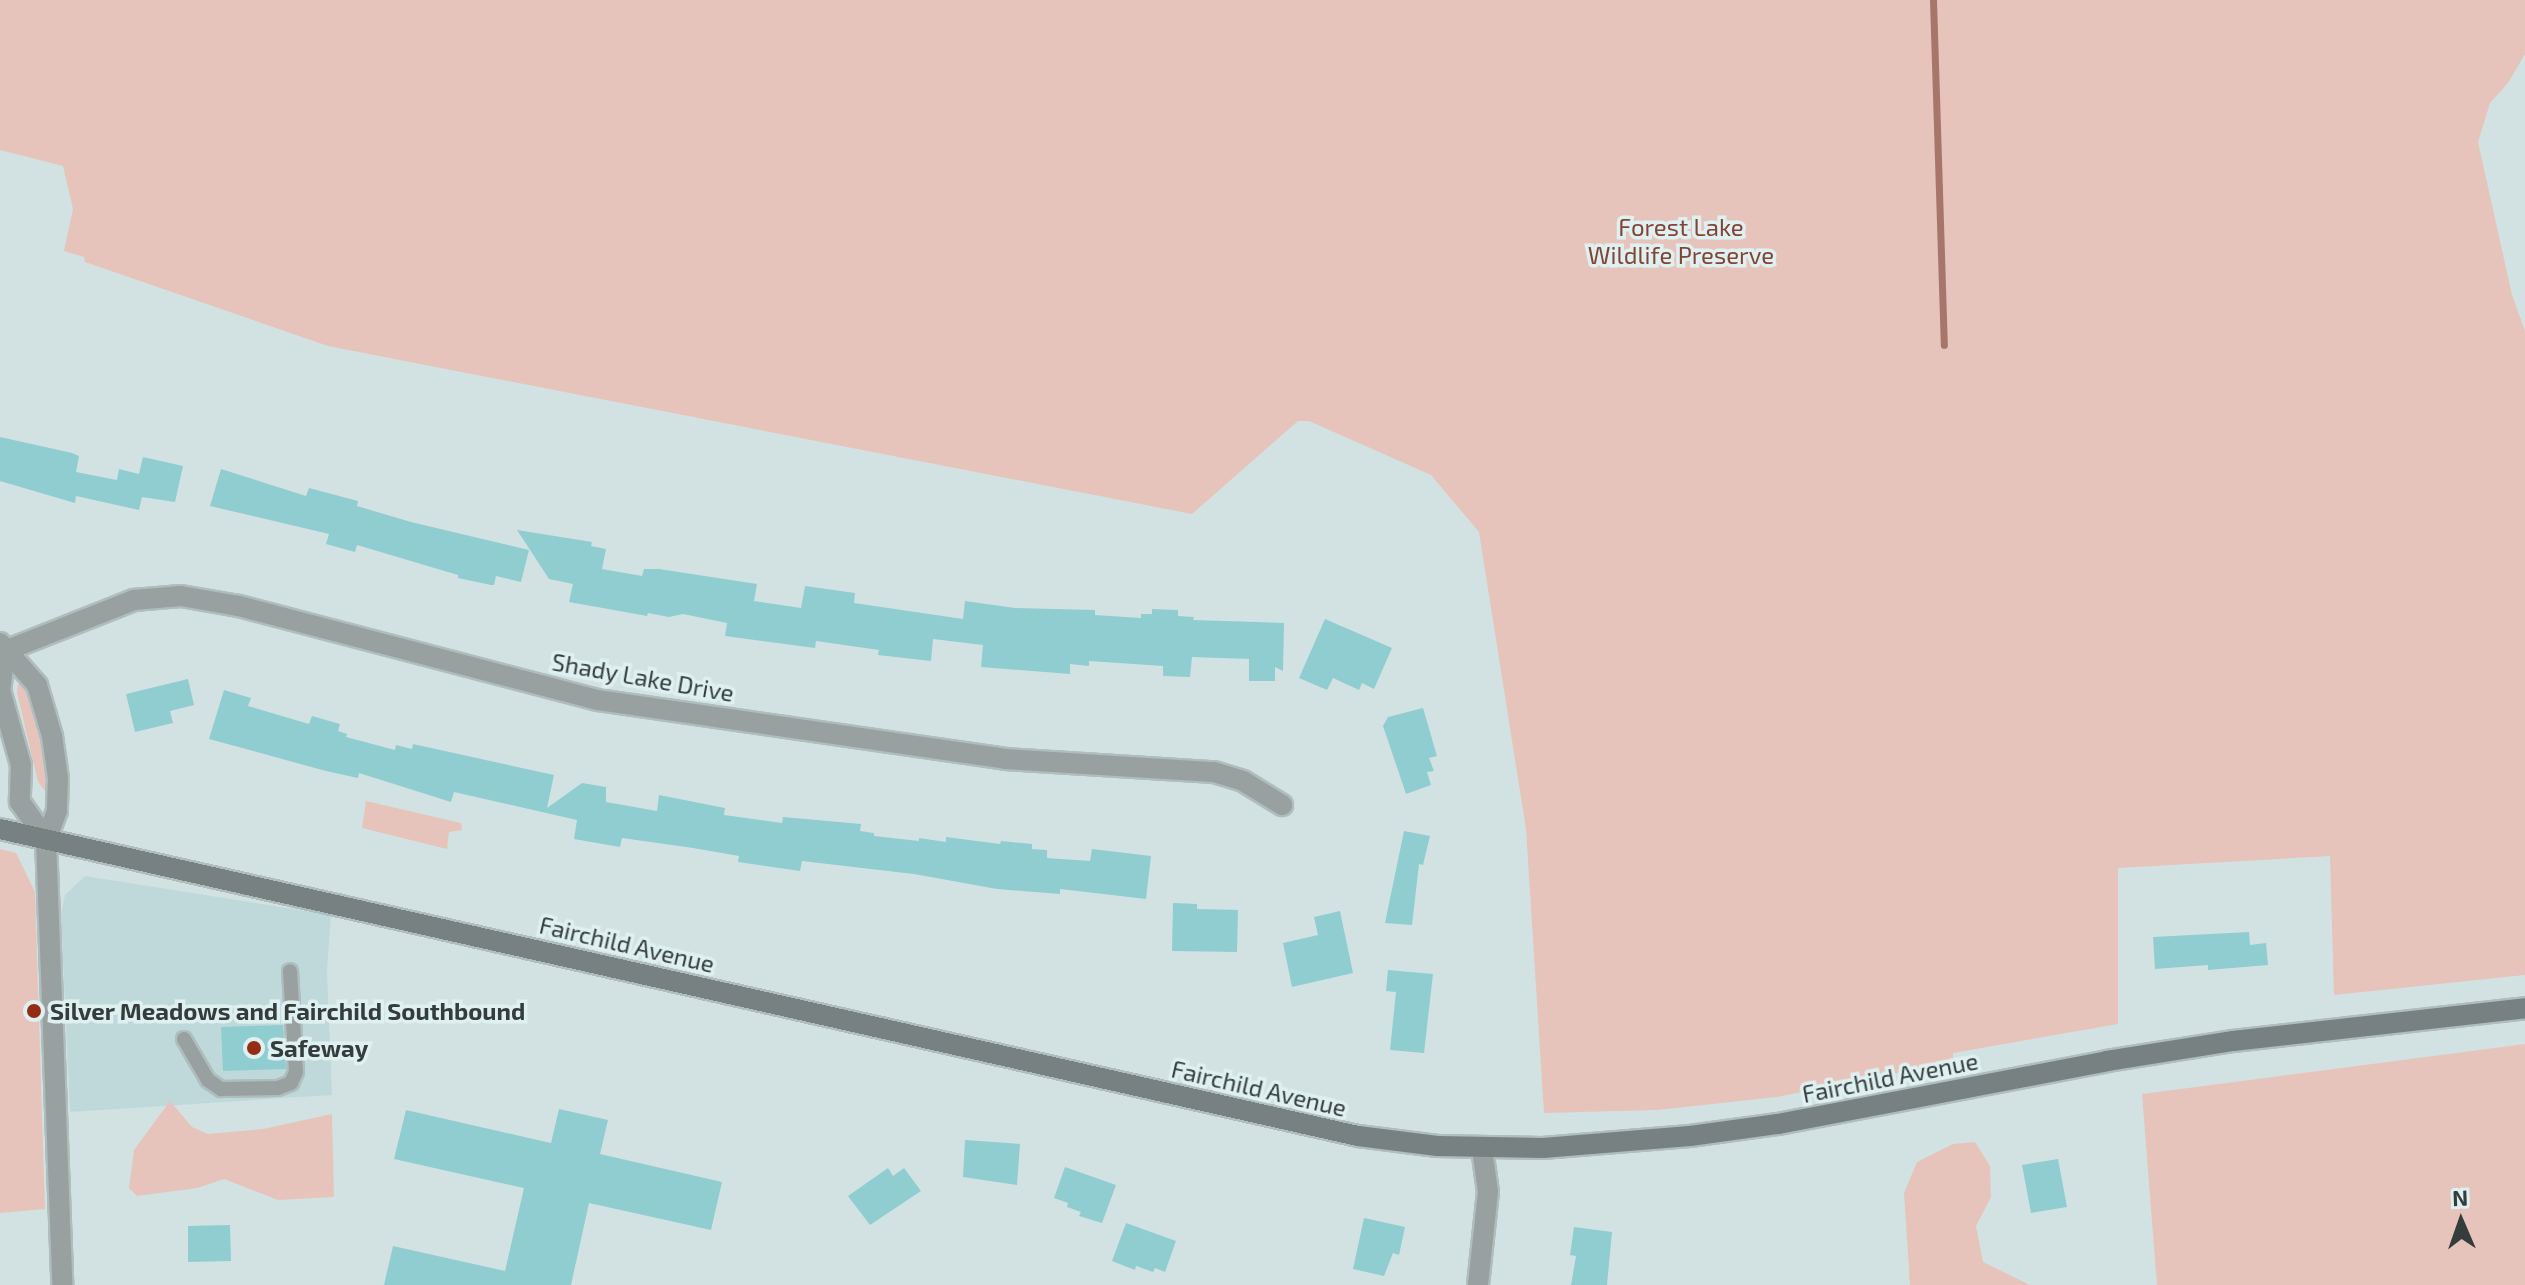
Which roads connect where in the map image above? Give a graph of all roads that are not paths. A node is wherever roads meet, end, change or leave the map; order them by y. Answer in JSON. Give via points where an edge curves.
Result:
{"nodes":[{"id":1,"x":2,"y":647,"type":"edge"},
{"id":2,"x":1282,"y":805,"type":"dead end"},
{"id":3,"x":0,"y":829,"type":"edge"},
{"id":4,"x":46,"y":839,"type":"junction"},
{"id":5,"x":290,"y":971,"type":"dead end"},
{"id":6,"x":2525,"y":1008,"type":"edge"},
{"id":7,"x":184,"y":1039,"type":"dead end"},
{"id":8,"x":1482,"y":1149,"type":"junction"},
{"id":9,"x":62,"y":1285,"type":"edge"},
{"id":10,"x":1478,"y":1285,"type":"edge"}],
"edges":[{"from":1,"to":2,"type":"street","name":"Shady Lake Drive","via":[[134,600],[181,596],[239,606],[598,700],[1005,759],[1214,772],[1243,781]]},
{"from":1,"to":4,"type":"street","via":[[0,690],[21,765],[20,802]]},
{"from":1,"to":4,"type":"street","via":[[37,685],[52,736],[57,811]]},
{"from":3,"to":4,"type":"main road","name":"Fairchild Avenue"},
{"from":4,"to":8,"type":"main road","name":"Fairchild Avenue","via":[[1358,1136]]},
{"from":4,"to":9,"type":"street"},
{"from":5,"to":7,"type":"lane","via":[[296,1072],[291,1083],[221,1089],[208,1080]]},
{"from":6,"to":8,"type":"main road","name":"Fairchild Avenue","via":[[2133,1057],[1764,1126],[1622,1143]]},
{"from":8,"to":10,"type":"street","via":[[1488,1192]]}]}
